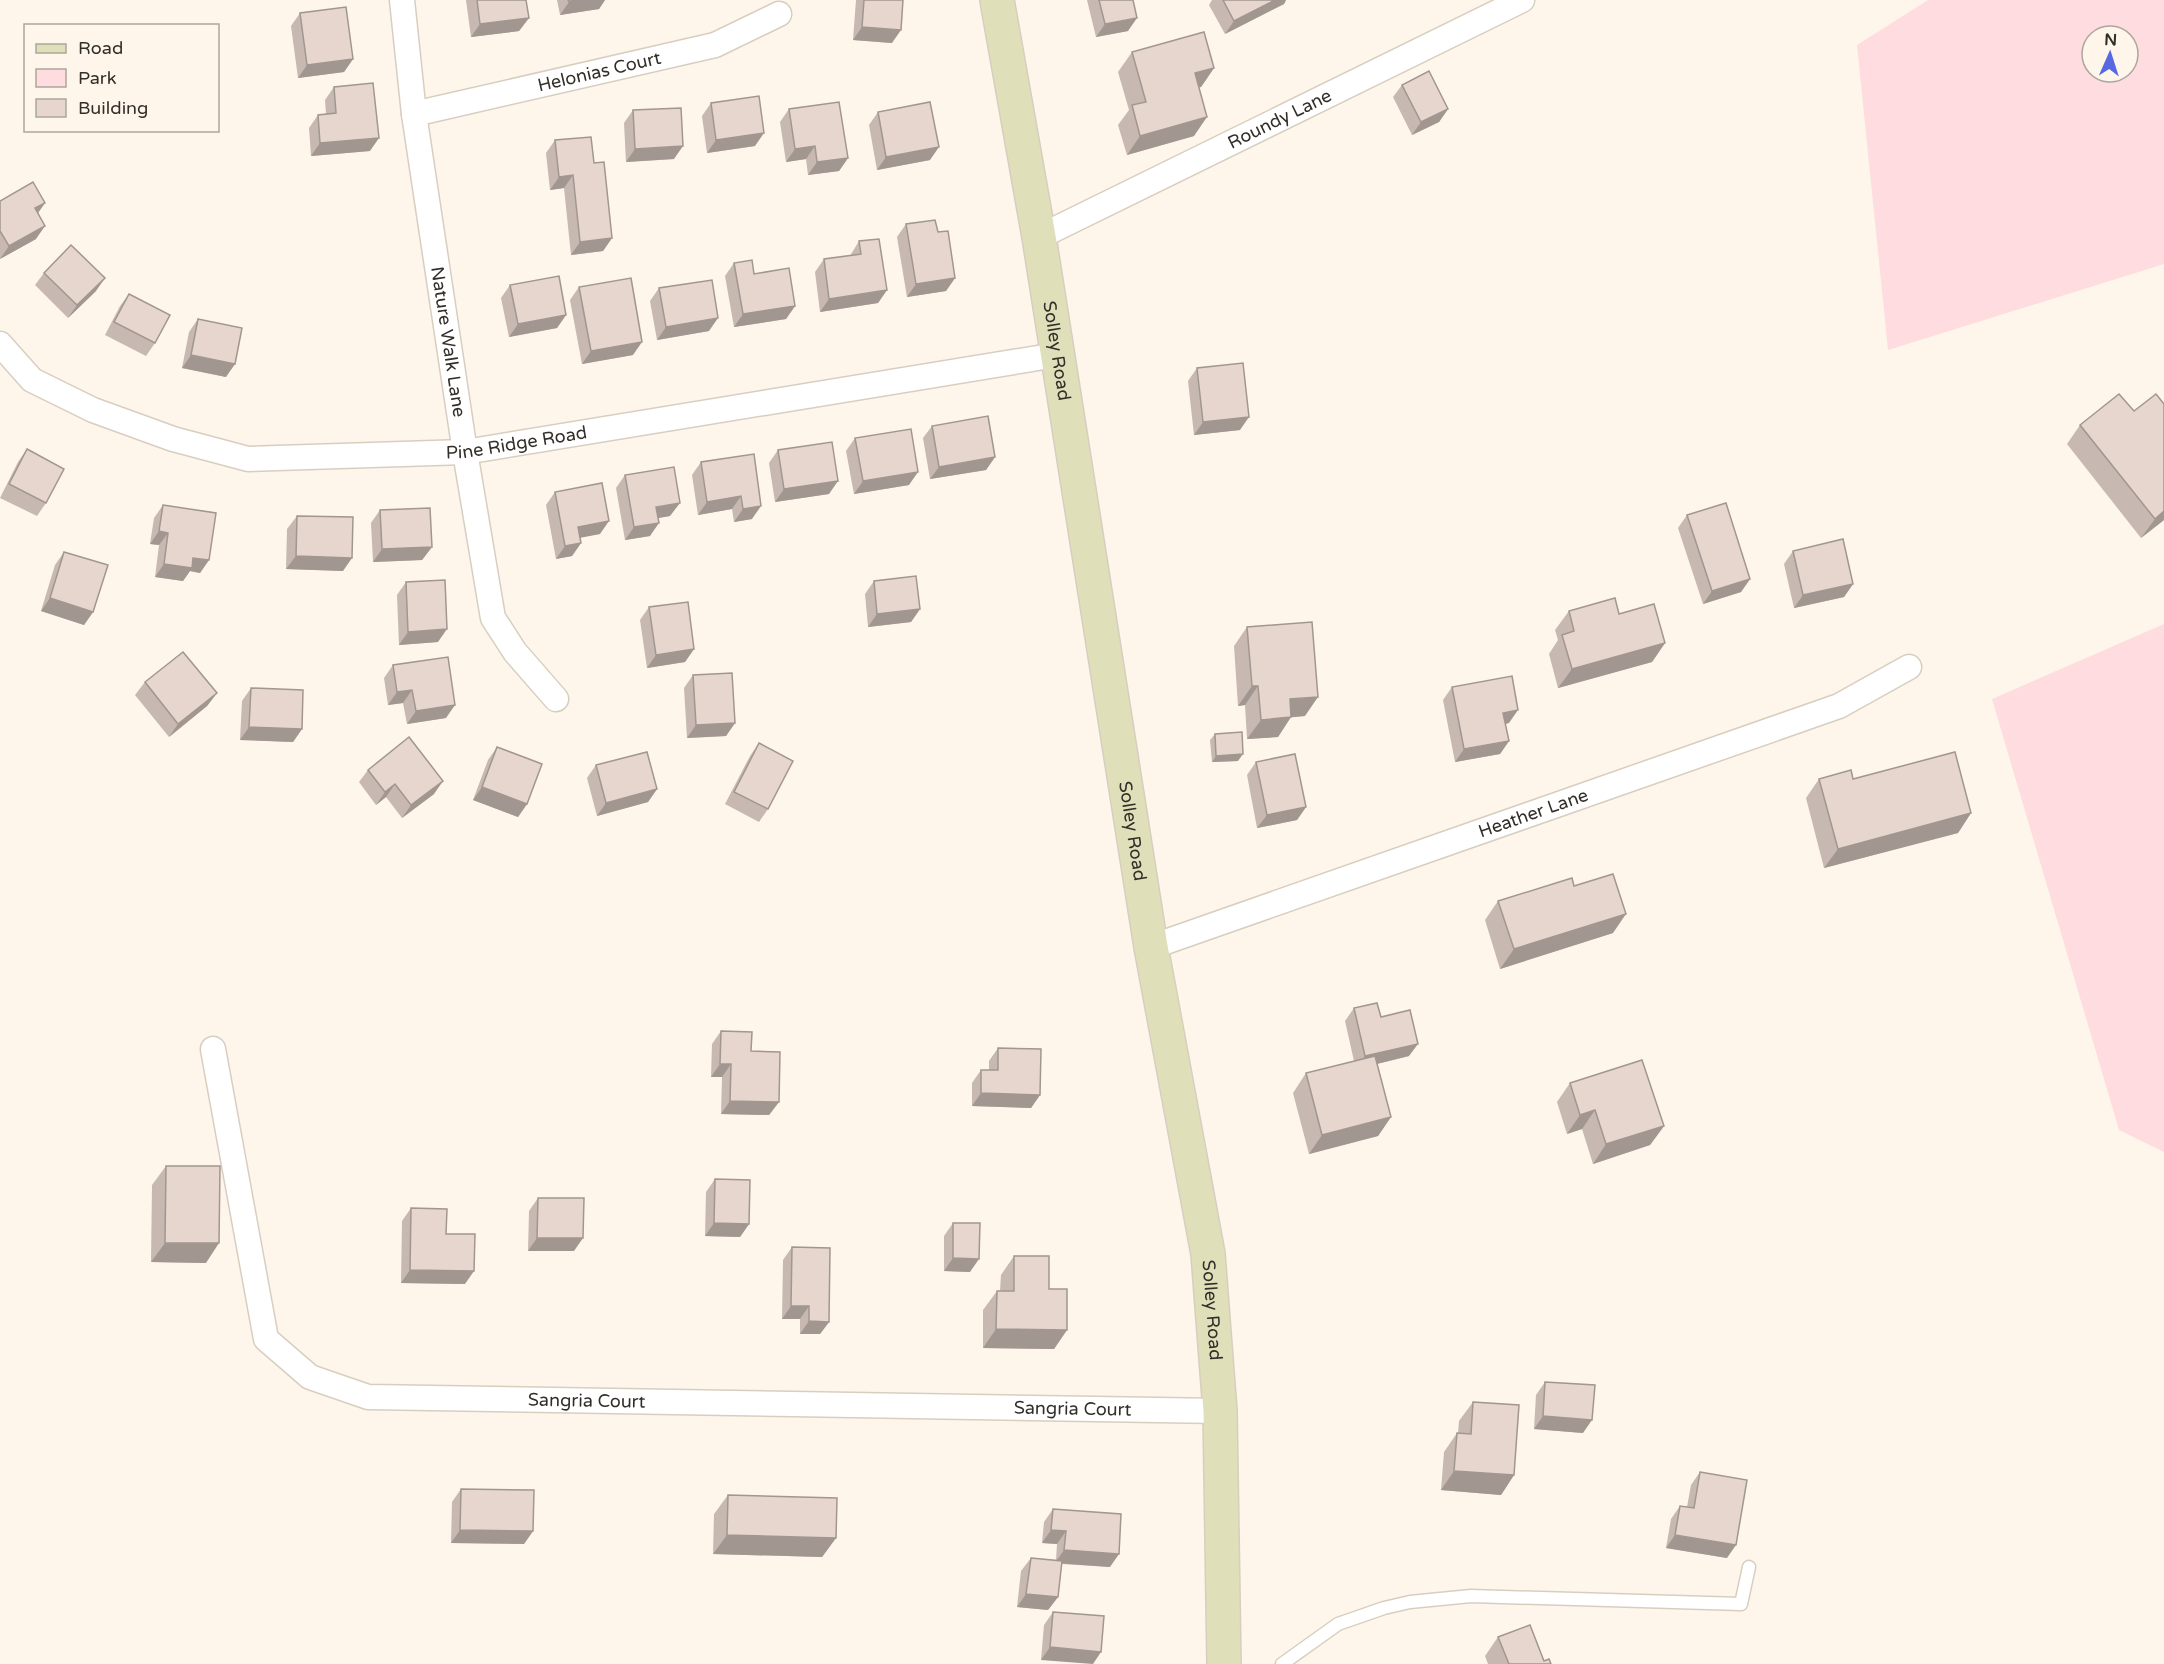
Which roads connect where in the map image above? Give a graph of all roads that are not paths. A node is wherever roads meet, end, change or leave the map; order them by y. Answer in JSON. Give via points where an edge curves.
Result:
{"nodes":[{"id":1,"x":402,"y":0,"type":"edge"},
{"id":2,"x":997,"y":0,"type":"edge"},
{"id":3,"x":1522,"y":0,"type":"edge"},
{"id":4,"x":779,"y":14,"type":"dead end"},
{"id":5,"x":414,"y":114,"type":"junction"},
{"id":6,"x":1039,"y":237,"type":"junction"},
{"id":7,"x":0,"y":344,"type":"edge"},
{"id":8,"x":1056,"y":355,"type":"junction"},
{"id":9,"x":465,"y":452,"type":"junction"},
{"id":10,"x":1909,"y":666,"type":"dead end"},
{"id":11,"x":556,"y":699,"type":"dead end"},
{"id":12,"x":1151,"y":947,"type":"junction"},
{"id":13,"x":213,"y":1049,"type":"dead end"},
{"id":14,"x":1220,"y":1411,"type":"junction"},
{"id":15,"x":1749,"y":1567,"type":"dead end"},
{"id":16,"x":1224,"y":1664,"type":"edge"},
{"id":17,"x":1282,"y":1664,"type":"edge"}],
"edges":[{"from":1,"to":5,"type":"street","name":"Nature Walk Lane"},
{"from":2,"to":6,"type":"main road","name":"Solley Road"},
{"from":3,"to":6,"type":"street","name":"Roundy Lane"},
{"from":4,"to":5,"type":"street","name":"Helonias Court","via":[[715,45]]},
{"from":5,"to":9,"type":"street","name":"Nature Walk Lane"},
{"from":6,"to":8,"type":"main road","name":"Solley Road"},
{"from":7,"to":9,"type":"street","name":"Pine Ridge Road","via":[[32,380],[93,410],[173,439],[248,459]]},
{"from":8,"to":9,"type":"street","name":"Pine Ridge Road"},
{"from":8,"to":12,"type":"main road","name":"Solley Road"},
{"from":9,"to":11,"type":"street","name":"Nature Walk Lane","via":[[493,618],[514,652]]},
{"from":10,"to":12,"type":"street","name":"Heather Lane","via":[[1839,706]]},
{"from":12,"to":14,"type":"main road","name":"Solley Road","via":[[1208,1254]]},
{"from":13,"to":14,"type":"street","name":"Sangria Court","via":[[266,1340],[310,1377],[368,1397]]},
{"from":14,"to":16,"type":"main road","name":"Solley Road"},
{"from":15,"to":17,"type":"lane","via":[[1741,1604],[1471,1596],[1410,1602],[1338,1624]]}]}
